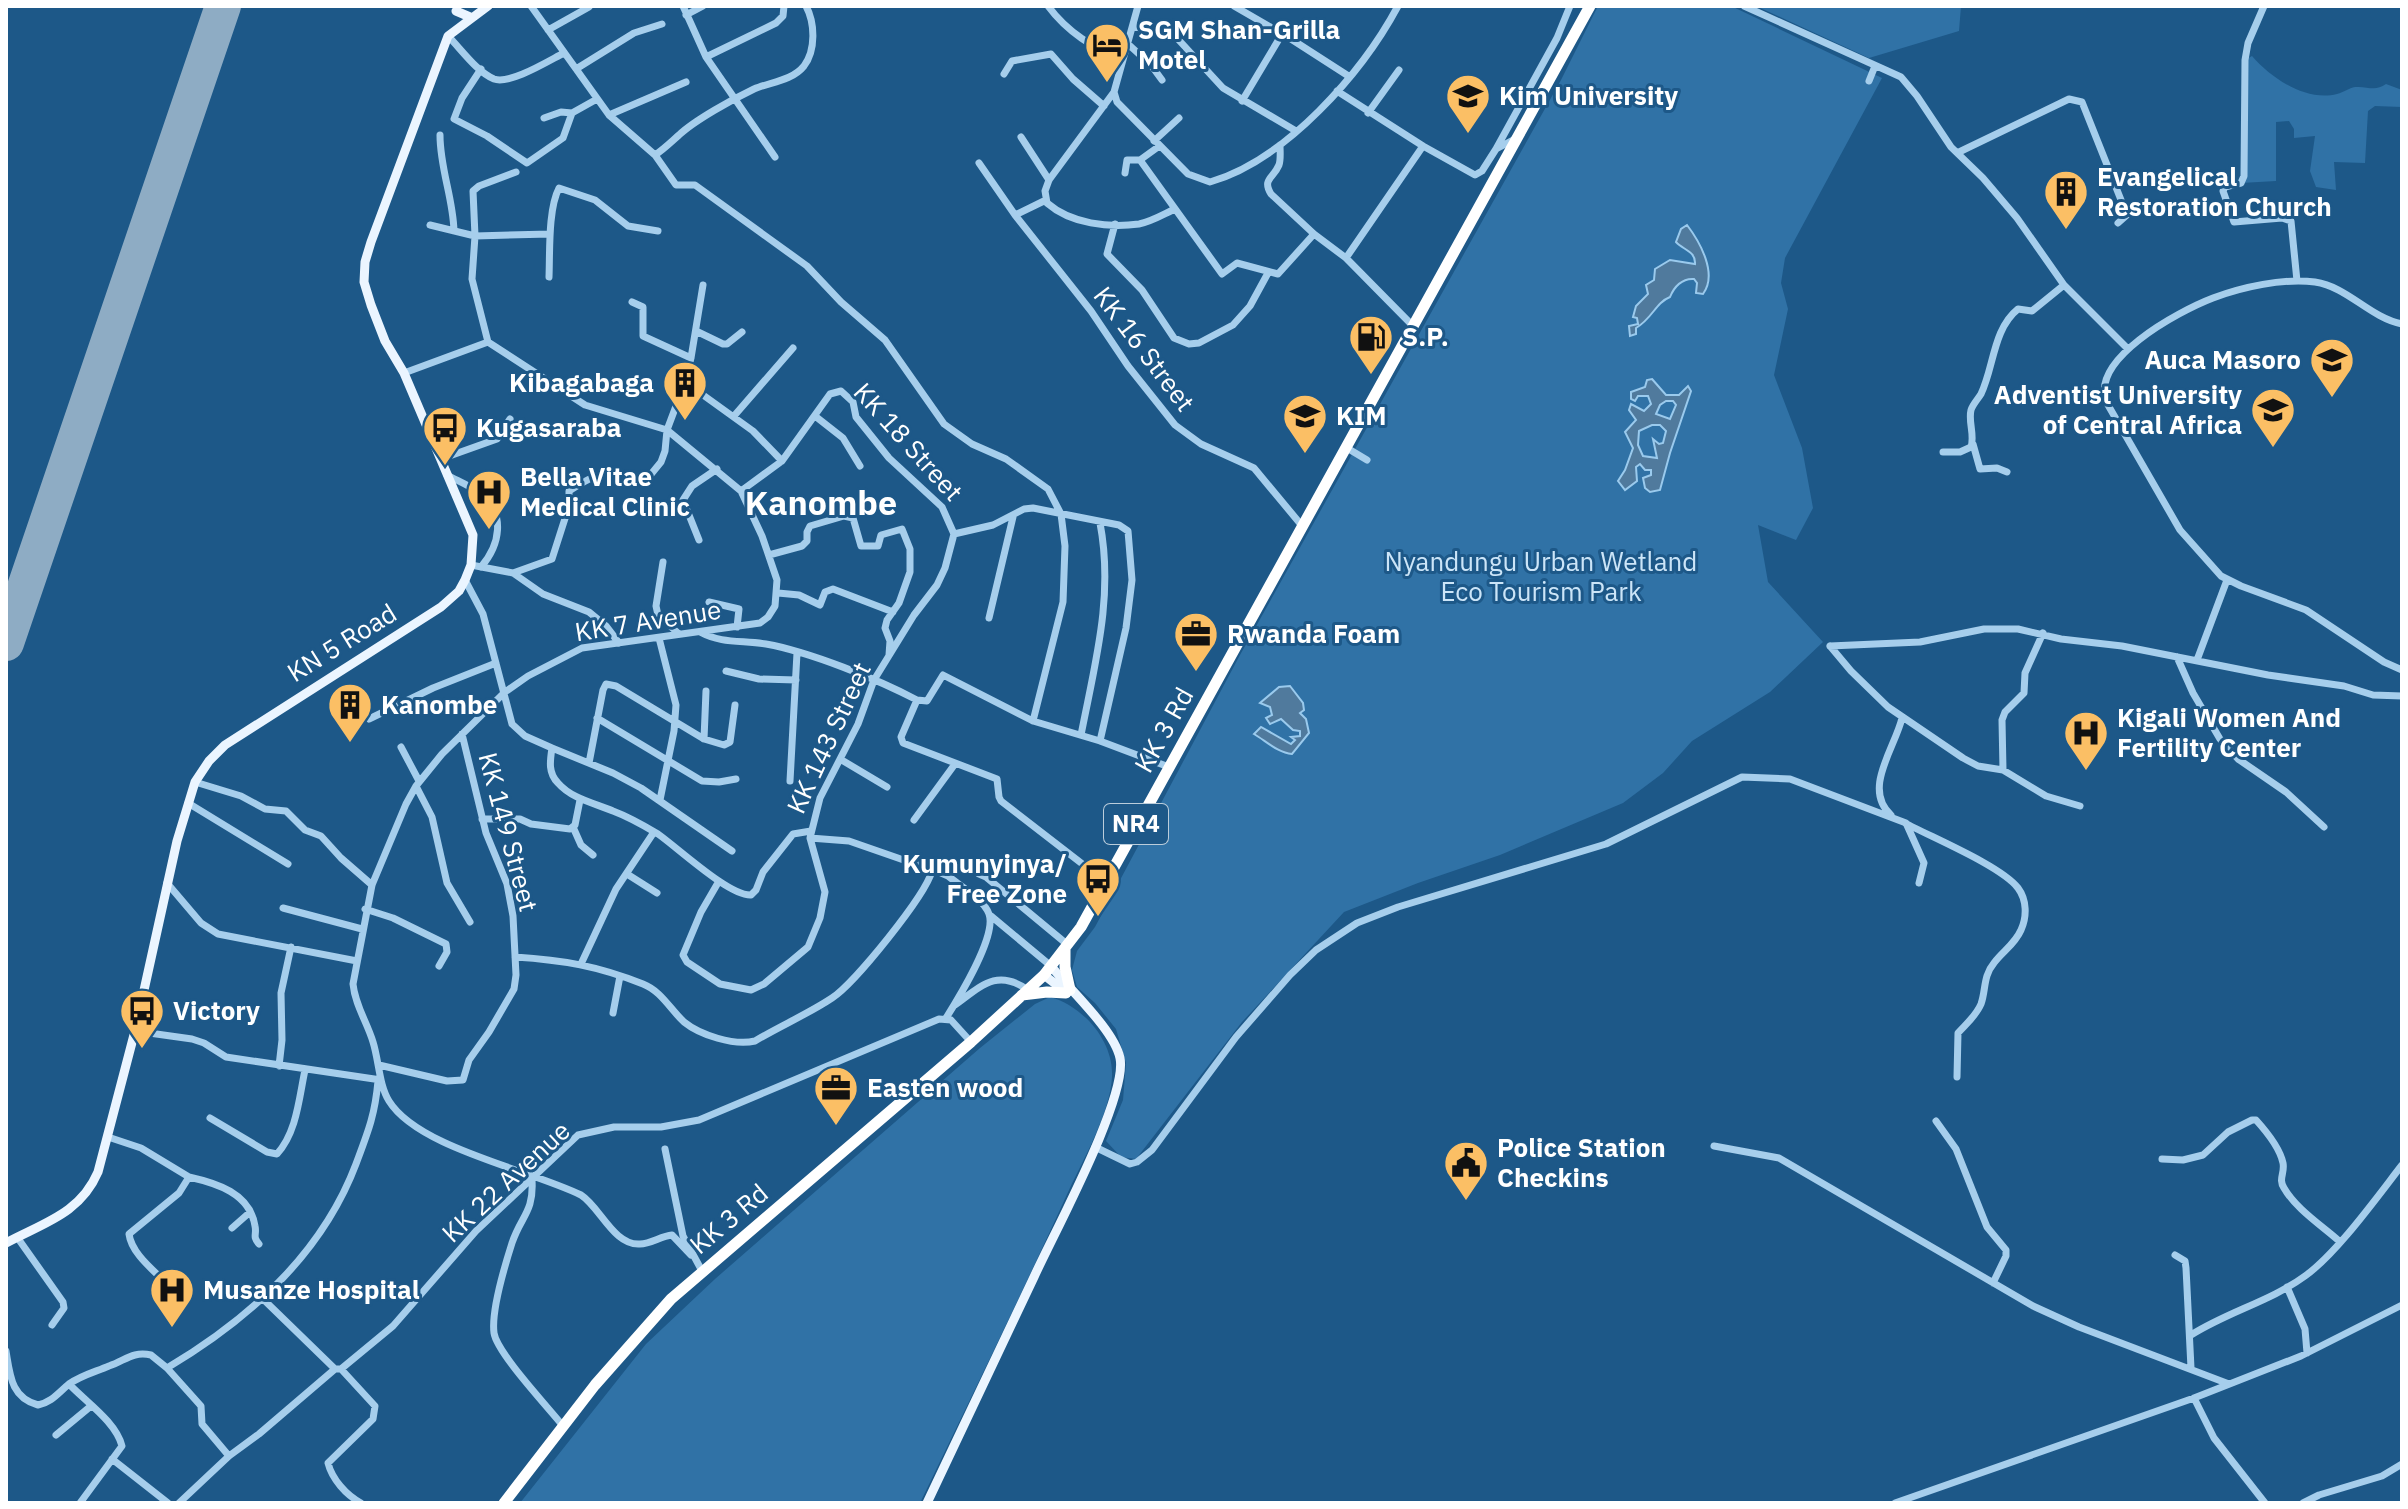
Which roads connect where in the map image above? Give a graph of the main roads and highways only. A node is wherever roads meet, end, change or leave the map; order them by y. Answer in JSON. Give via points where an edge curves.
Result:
{"nodes":[{"id":1,"x":488,"y":6,"type":"edge"},
{"id":2,"x":1590,"y":6,"type":"edge"},
{"id":3,"x":456,"y":11,"type":"dead end"},
{"id":4,"x":470,"y":17,"type":"junction"},
{"id":5,"x":1067,"y":947,"type":"junction"},
{"id":6,"x":1047,"y":971,"type":"junction"},
{"id":7,"x":1068,"y":991,"type":"junction"},
{"id":8,"x":1025,"y":993,"type":"junction"},
{"id":9,"x":6,"y":1243,"type":"edge"},
{"id":10,"x":504,"y":1503,"type":"edge"},
{"id":11,"x":927,"y":1503,"type":"edge"}],
"edges":[{"from":1,"to":4,"type":"main road"},
{"from":2,"to":5,"type":"highway","name":"KK 3 Rd","number":"NR4"},
{"from":3,"to":4,"type":"main road"},
{"from":4,"to":9,"type":"main road","name":"KN 5 Road","via":[[448,36],[365,262],[364,282],[385,341],[404,373],[473,535],[476,566],[441,607],[225,745],[209,761],[188,803],[135,1031],[92,1186],[68,1211]]},
{"from":5,"to":6,"type":"highway","name":"KK 3 Rd","number":"NR4"},
{"from":5,"to":7,"type":"highway"},
{"from":6,"to":7,"type":"main road"},
{"from":6,"to":8,"type":"highway","name":"KK 3 Rd","number":"NR4"},
{"from":7,"to":8,"type":"highway"},
{"from":7,"to":11,"type":"main road","via":[[1114,1041],[1120,1077],[1095,1147]]},
{"from":8,"to":10,"type":"highway","name":"KK 3 Rd","number":"NR4","via":[[702,1271],[627,1347]]}]}
